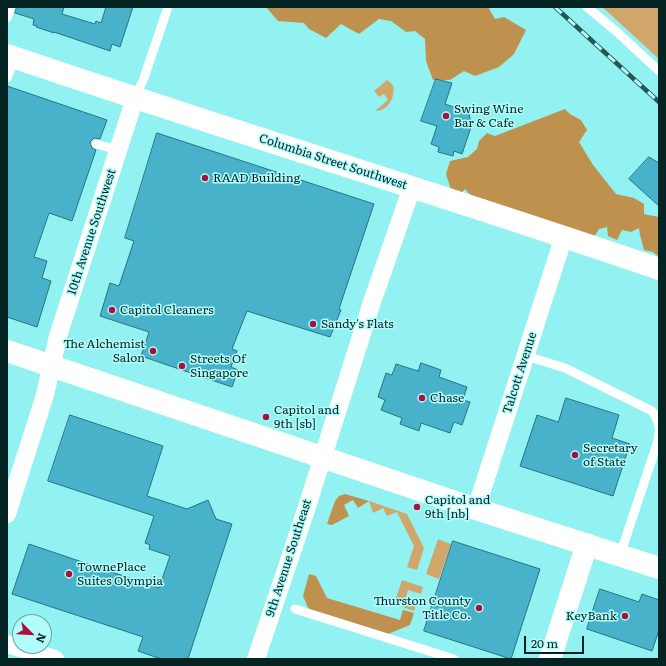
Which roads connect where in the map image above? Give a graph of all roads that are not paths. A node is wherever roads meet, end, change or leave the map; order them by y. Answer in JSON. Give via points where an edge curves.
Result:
{"nodes":[{"id":1,"x":10,"y":7,"type":"edge"},
{"id":2,"x":168,"y":7,"type":"edge"},
{"id":3,"x":587,"y":7,"type":"edge"},
{"id":4,"x":7,"y":18,"type":"edge"},
{"id":5,"x":11,"y":57,"type":"edge"},
{"id":6,"x":659,"y":71,"type":"edge"},
{"id":7,"x":7,"y":78,"type":"edge"},
{"id":8,"x":135,"y":98,"type":"junction"},
{"id":9,"x":96,"y":144,"type":"dead end"},
{"id":10,"x":118,"y":150,"type":"junction"},
{"id":11,"x":412,"y":186,"type":"junction"},
{"id":12,"x":564,"y":236,"type":"junction"},
{"id":13,"x":659,"y":269,"type":"edge"},
{"id":14,"x":7,"y":351,"type":"edge"},
{"id":15,"x":526,"y":356,"type":"junction"},
{"id":16,"x":52,"y":366,"type":"junction"},
{"id":17,"x":659,"y":428,"type":"edge"},
{"id":18,"x":659,"y":433,"type":"edge"},
{"id":19,"x":323,"y":457,"type":"junction"},
{"id":20,"x":476,"y":509,"type":"junction"},
{"id":21,"x":7,"y":514,"type":"edge"},
{"id":22,"x":587,"y":544,"type":"junction"},
{"id":23,"x":620,"y":555,"type":"junction"},
{"id":24,"x":659,"y":568,"type":"edge"},
{"id":25,"x":295,"y":609,"type":"dead end"},
{"id":26,"x":7,"y":644,"type":"edge"},
{"id":27,"x":55,"y":659,"type":"edge"},
{"id":28,"x":256,"y":659,"type":"edge"},
{"id":29,"x":454,"y":659,"type":"edge"},
{"id":30,"x":550,"y":659,"type":"edge"}],
"edges":[{"from":1,"to":4,"type":"lane"},
{"from":2,"to":8,"type":"lane"},
{"from":3,"to":6,"type":"lane"},
{"from":5,"to":7,"type":"lane"},
{"from":5,"to":8,"type":"street","name":"Columbia Street Southwest"},
{"from":8,"to":10,"type":"street","name":"10th Avenue Southwest"},
{"from":8,"to":11,"type":"street","name":"Columbia Street Southwest"},
{"from":9,"to":10,"type":"lane"},
{"from":10,"to":16,"type":"street","name":"10th Avenue Southwest","via":[[58,336]]},
{"from":11,"to":12,"type":"street","name":"Columbia Street Southwest"},
{"from":11,"to":19,"type":"street","name":"9th Avenue Southeast"},
{"from":12,"to":13,"type":"street","name":"Columbia Street Southwest"},
{"from":12,"to":15,"type":"street","name":"Talcott Avenue"},
{"from":14,"to":16,"type":"street"},
{"from":15,"to":17,"type":"lane","via":[[565,368],[652,411]]},
{"from":15,"to":20,"type":"street","name":"Talcott Avenue"},
{"from":16,"to":19,"type":"street"},
{"from":16,"to":21,"type":"street","name":"10th Avenue Southwest"},
{"from":18,"to":23,"type":"lane"},
{"from":19,"to":20,"type":"street"},
{"from":19,"to":28,"type":"street","name":"9th Avenue Southeast"},
{"from":20,"to":22,"type":"street"},
{"from":22,"to":23,"type":"street"},
{"from":22,"to":30,"type":"street"},
{"from":23,"to":24,"type":"street"},
{"from":25,"to":29,"type":"lane"},
{"from":26,"to":27,"type":"street"}]}
